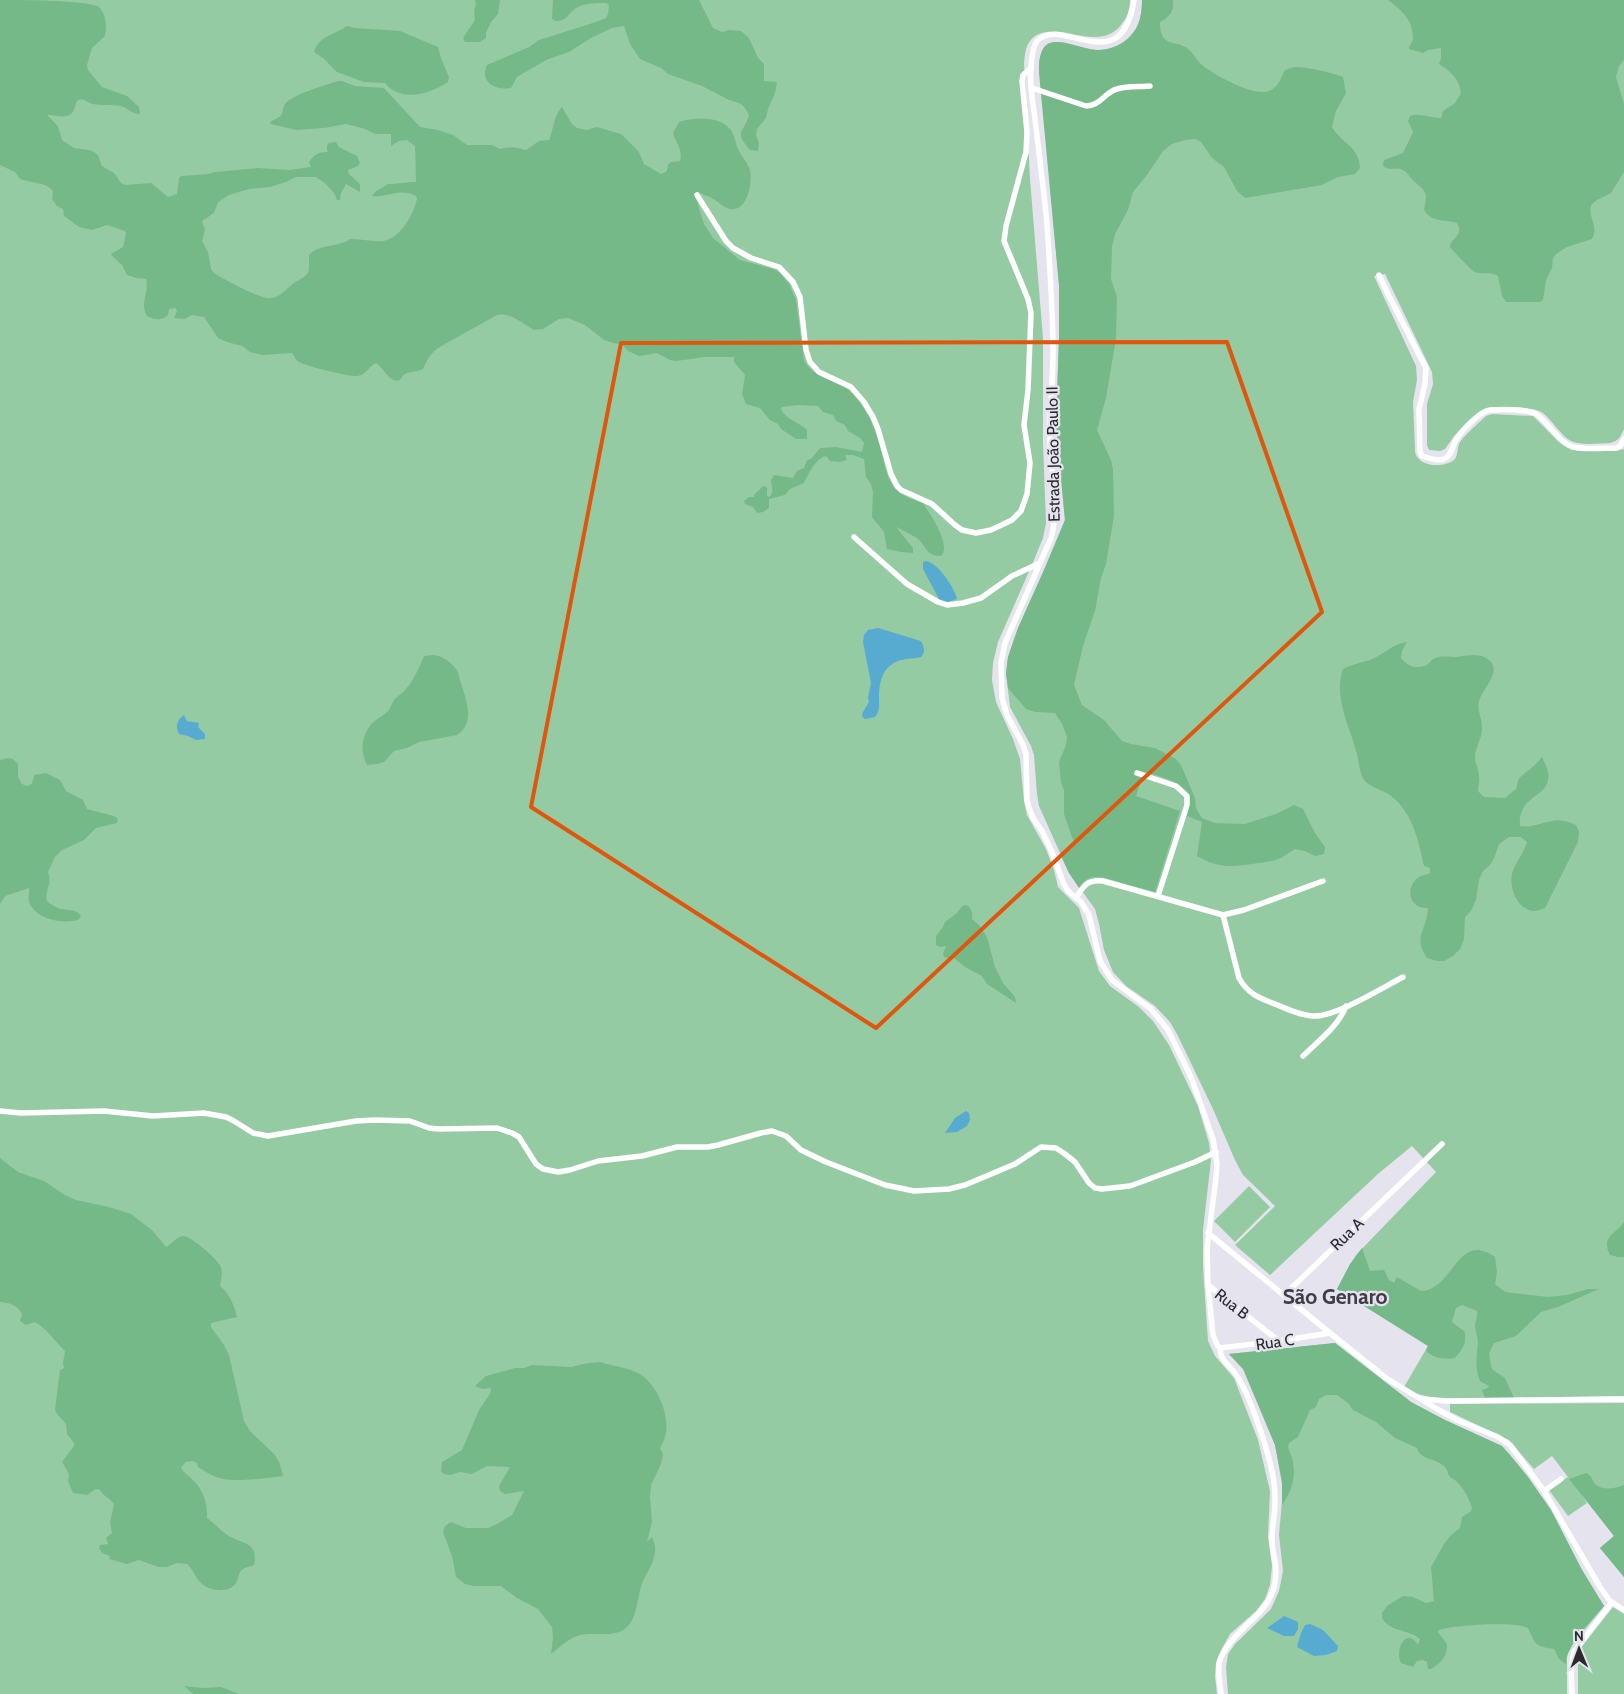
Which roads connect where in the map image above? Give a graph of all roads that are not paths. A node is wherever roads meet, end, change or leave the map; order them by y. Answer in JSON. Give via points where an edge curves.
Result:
{"nodes":[{"id":1,"x":1134,"y":0,"type":"edge"},
{"id":2,"x":1031,"y":68,"type":"junction"},
{"id":3,"x":1150,"y":86,"type":"dead end"},
{"id":4,"x":1032,"y":88,"type":"junction"},
{"id":5,"x":697,"y":195,"type":"dead end"},
{"id":6,"x":1379,"y":274,"type":"dead end"},
{"id":7,"x":1624,"y":439,"type":"edge"},
{"id":8,"x":854,"y":537,"type":"dead end"},
{"id":9,"x":1040,"y":563,"type":"junction"},
{"id":10,"x":1137,"y":773,"type":"dead end"},
{"id":11,"x":1324,"y":881,"type":"dead end"},
{"id":12,"x":1158,"y":896,"type":"junction"},
{"id":13,"x":1076,"y":898,"type":"junction"},
{"id":14,"x":1223,"y":915,"type":"junction"},
{"id":15,"x":1403,"y":977,"type":"dead end"},
{"id":16,"x":1346,"y":1006,"type":"junction"},
{"id":17,"x":1304,"y":1056,"type":"dead end"},
{"id":18,"x":0,"y":1111,"type":"edge"},
{"id":19,"x":1442,"y":1144,"type":"dead end"},
{"id":20,"x":1216,"y":1152,"type":"junction"},
{"id":21,"x":1208,"y":1232,"type":"junction"},
{"id":22,"x":1208,"y":1285,"type":"junction"},
{"id":23,"x":1284,"y":1295,"type":"junction"},
{"id":24,"x":1330,"y":1333,"type":"junction"},
{"id":25,"x":1279,"y":1341,"type":"junction"},
{"id":26,"x":1220,"y":1348,"type":"junction"},
{"id":27,"x":1414,"y":1396,"type":"junction"},
{"id":28,"x":1624,"y":1399,"type":"edge"},
{"id":29,"x":1561,"y":1480,"type":"dead end"},
{"id":30,"x":1544,"y":1491,"type":"junction"},
{"id":31,"x":1612,"y":1602,"type":"junction"},
{"id":32,"x":1624,"y":1610,"type":"edge"},
{"id":33,"x":1221,"y":1694,"type":"edge"},
{"id":34,"x":1572,"y":1694,"type":"edge"}],
"edges":[{"from":1,"to":2,"type":"street","name":"Estrada João Paulo II","via":[[1126,27],[1115,38],[1099,43],[1062,35],[1043,37],[1034,46]]},
{"from":2,"to":4,"type":"street","name":"Estrada João Paulo II"},
{"from":2,"to":5,"type":"street","via":[[1023,75],[1022,81],[1026,152],[1004,241],[1031,313],[1024,425],[1030,463],[1027,494],[1021,511],[1012,520],[991,530],[976,533],[962,530],[932,504],[897,486],[874,417],[864,402],[851,387],[819,372],[810,362],[800,297],[794,282],[780,268],[733,248]]},
{"from":3,"to":4,"type":"street","via":[[1115,89],[1091,106]]},
{"from":4,"to":9,"type":"street","name":"Estrada João Paulo II","via":[[1053,308],[1050,439],[1055,523]]},
{"from":6,"to":7,"type":"street","via":[[1426,368],[1426,384],[1419,409],[1422,456],[1444,459],[1454,442],[1480,414],[1492,410],[1534,413],[1573,447],[1616,448]]},
{"from":8,"to":9,"type":"street","via":[[907,584],[947,605],[981,598],[1012,576]]},
{"from":9,"to":13,"type":"street","name":"Estrada João Paulo II","via":[[1005,643],[1001,664],[1002,691],[1007,714],[1026,754],[1029,808],[1052,852],[1063,882]]},
{"from":10,"to":12,"type":"street","via":[[1176,786],[1187,796],[1187,805]]},
{"from":11,"to":14,"type":"street"},
{"from":12,"to":13,"type":"street","via":[[1096,880],[1087,882]]},
{"from":12,"to":14,"type":"street"},
{"from":13,"to":20,"type":"street","name":"Estrada João Paulo II","via":[[1089,915],[1096,951],[1104,970],[1123,990],[1151,1009],[1168,1030],[1192,1077]]},
{"from":14,"to":16,"type":"street","via":[[1239,978],[1251,993],[1309,1016],[1326,1015]]},
{"from":15,"to":16,"type":"street"},
{"from":16,"to":17,"type":"street","via":[[1342,1016]]},
{"from":18,"to":20,"type":"street","via":[[104,1111],[153,1116],[204,1113],[226,1117],[253,1133],[268,1136],[375,1120],[410,1122],[439,1129],[497,1128],[519,1137],[536,1164],[558,1172],[598,1161],[642,1156],[677,1147],[708,1147],[772,1131],[786,1136],[808,1154],[835,1166],[886,1186],[914,1191],[949,1190],[965,1185],[1014,1164],[1041,1147],[1056,1148],[1065,1154],[1075,1162],[1089,1184],[1102,1189],[1135,1184]]},
{"from":19,"to":23,"type":"street","name":"Rua A"},
{"from":20,"to":21,"type":"street","name":"Estrada João Paulo II"},
{"from":21,"to":22,"type":"street","name":"Estrada João Paulo II"},
{"from":21,"to":23,"type":"street"},
{"from":22,"to":25,"type":"street","name":"Rua B"},
{"from":22,"to":26,"type":"street","name":"Estrada João Paulo II","via":[[1213,1335]]},
{"from":23,"to":24,"type":"street"},
{"from":24,"to":25,"type":"street","name":"Rua C"},
{"from":24,"to":27,"type":"street"},
{"from":25,"to":26,"type":"street","name":"Rua C"},
{"from":26,"to":33,"type":"street","name":"Estrada João Paulo II","via":[[1221,1357],[1241,1382],[1270,1460],[1275,1491],[1272,1542],[1276,1576],[1265,1608],[1235,1635],[1222,1654],[1219,1663]]},
{"from":27,"to":28,"type":"street","via":[[1446,1401]]},
{"from":27,"to":30,"type":"street","via":[[1510,1445]]},
{"from":29,"to":30,"type":"street"},
{"from":30,"to":31,"type":"street"},
{"from":31,"to":32,"type":"street"},
{"from":31,"to":34,"type":"street","via":[[1574,1652]]}]}
